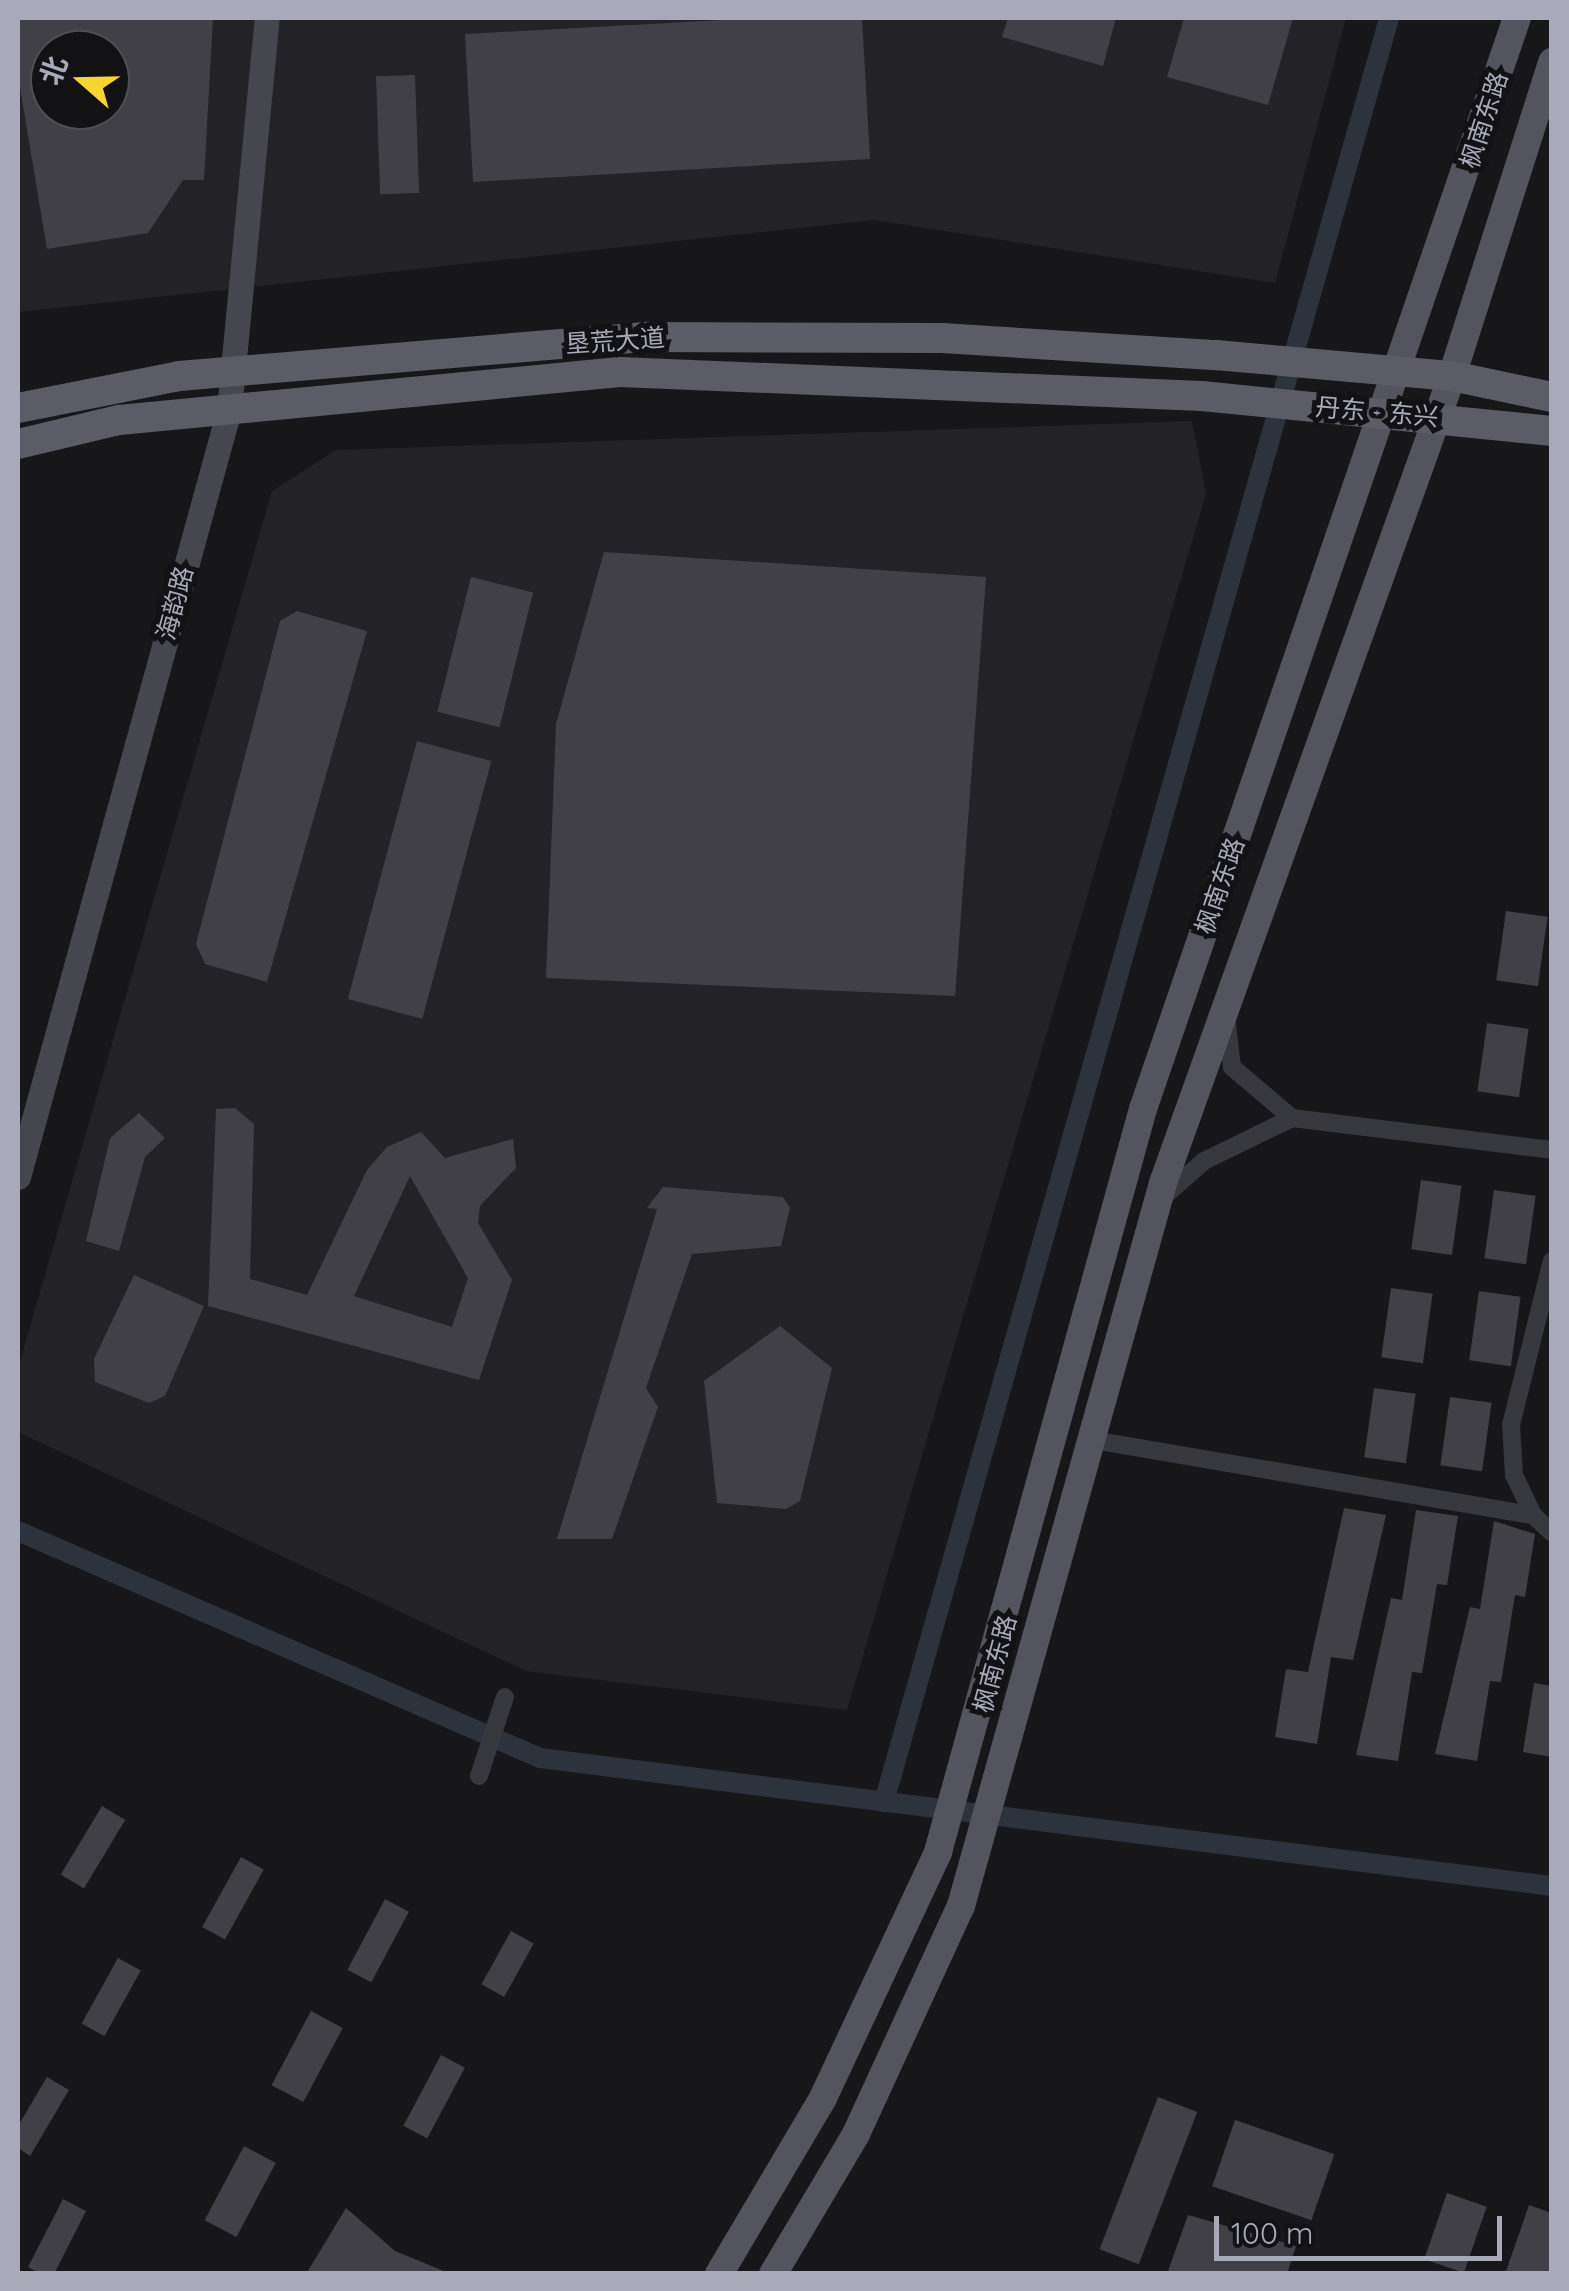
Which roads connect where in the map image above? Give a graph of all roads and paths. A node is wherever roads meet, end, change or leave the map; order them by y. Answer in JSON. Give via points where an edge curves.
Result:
{"nodes":[{"id":1,"x":266,"y":18,"type":"edge"},
{"id":2,"x":1517,"y":18,"type":"edge"},
{"id":3,"x":1552,"y":62,"type":"edge"},
{"id":4,"x":1216,"y":356,"type":"joint"},
{"id":5,"x":1402,"y":371,"type":"junction"},
{"id":6,"x":233,"y":373,"type":"junction"},
{"id":7,"x":1452,"y":376,"type":"junction"},
{"id":8,"x":1202,"y":396,"type":"joint"},
{"id":9,"x":1552,"y":396,"type":"edge"},
{"id":10,"x":18,"y":408,"type":"edge"},
{"id":11,"x":229,"y":410,"type":"junction"},
{"id":12,"x":1386,"y":413,"type":"junction"},
{"id":13,"x":1437,"y":416,"type":"junction"},
{"id":14,"x":1552,"y":431,"type":"edge"},
{"id":15,"x":18,"y":444,"type":"edge"},
{"id":16,"x":1224,"y":1002,"type":"junction"},
{"id":17,"x":1292,"y":1118,"type":"junction"},
{"id":18,"x":1552,"y":1150,"type":"edge"},
{"id":19,"x":18,"y":1177,"type":"edge"},
{"id":20,"x":1156,"y":1205,"type":"junction"},
{"id":21,"x":1552,"y":1261,"type":"edge"},
{"id":22,"x":1094,"y":1440,"type":"junction"},
{"id":23,"x":1533,"y":1515,"type":"junction"},
{"id":24,"x":1552,"y":1534,"type":"edge"},
{"id":25,"x":506,"y":1697,"type":"dead end"},
{"id":26,"x":479,"y":1776,"type":"dead end"},
{"id":27,"x":719,"y":2274,"type":"edge"},
{"id":28,"x":773,"y":2274,"type":"edge"}],
"edges":[{"from":1,"to":6,"type":"main road","name":"海韵路"},
{"from":2,"to":5,"type":"main road","name":"枫南东路"},
{"from":3,"to":7,"type":"main road","name":"枫南东路"},
{"from":4,"to":5,"type":"highway","name":"丹东 - 东兴"},
{"from":4,"to":6,"type":"highway","name":"垦荒大道","via":[[942,338],[648,337]]},
{"from":5,"to":7,"type":"highway","name":"丹东 - 东兴"},
{"from":5,"to":12,"type":"main road","name":"枫南东路"},
{"from":6,"to":10,"type":"highway","name":"垦荒大道"},
{"from":6,"to":11,"type":"main road","name":"海韵路"},
{"from":7,"to":9,"type":"highway","name":"丹东 - 东兴"},
{"from":7,"to":13,"type":"main road","name":"枫南东路"},
{"from":8,"to":11,"type":"highway","name":"垦荒大道","via":[[620,372]]},
{"from":8,"to":12,"type":"highway","name":"丹东 - 东兴"},
{"from":11,"to":15,"type":"highway","name":"垦荒大道","via":[[119,420]]},
{"from":11,"to":19,"type":"main road","name":"海韵路"},
{"from":12,"to":13,"type":"highway","name":"丹东 - 东兴"},
{"from":12,"to":27,"type":"main road","name":"枫南东路","via":[[1143,1109],[967,1768],[938,1852],[822,2098]]},
{"from":13,"to":14,"type":"highway","name":"丹东 - 东兴"},
{"from":13,"to":16,"type":"main road","name":"枫南东路"},
{"from":16,"to":17,"type":"street","via":[[1232,1067]]},
{"from":16,"to":20,"type":"main road","name":"枫南东路"},
{"from":17,"to":18,"type":"street"},
{"from":17,"to":20,"type":"street","via":[[1204,1161]]},
{"from":20,"to":22,"type":"main road","name":"枫南东路"},
{"from":21,"to":23,"type":"street","via":[[1510,1426],[1514,1475]]},
{"from":22,"to":23,"type":"street"},
{"from":22,"to":28,"type":"main road","name":"枫南东路","via":[[976,1855],[856,2134]]},
{"from":23,"to":24,"type":"street"},
{"from":25,"to":26,"type":"street"}]}
